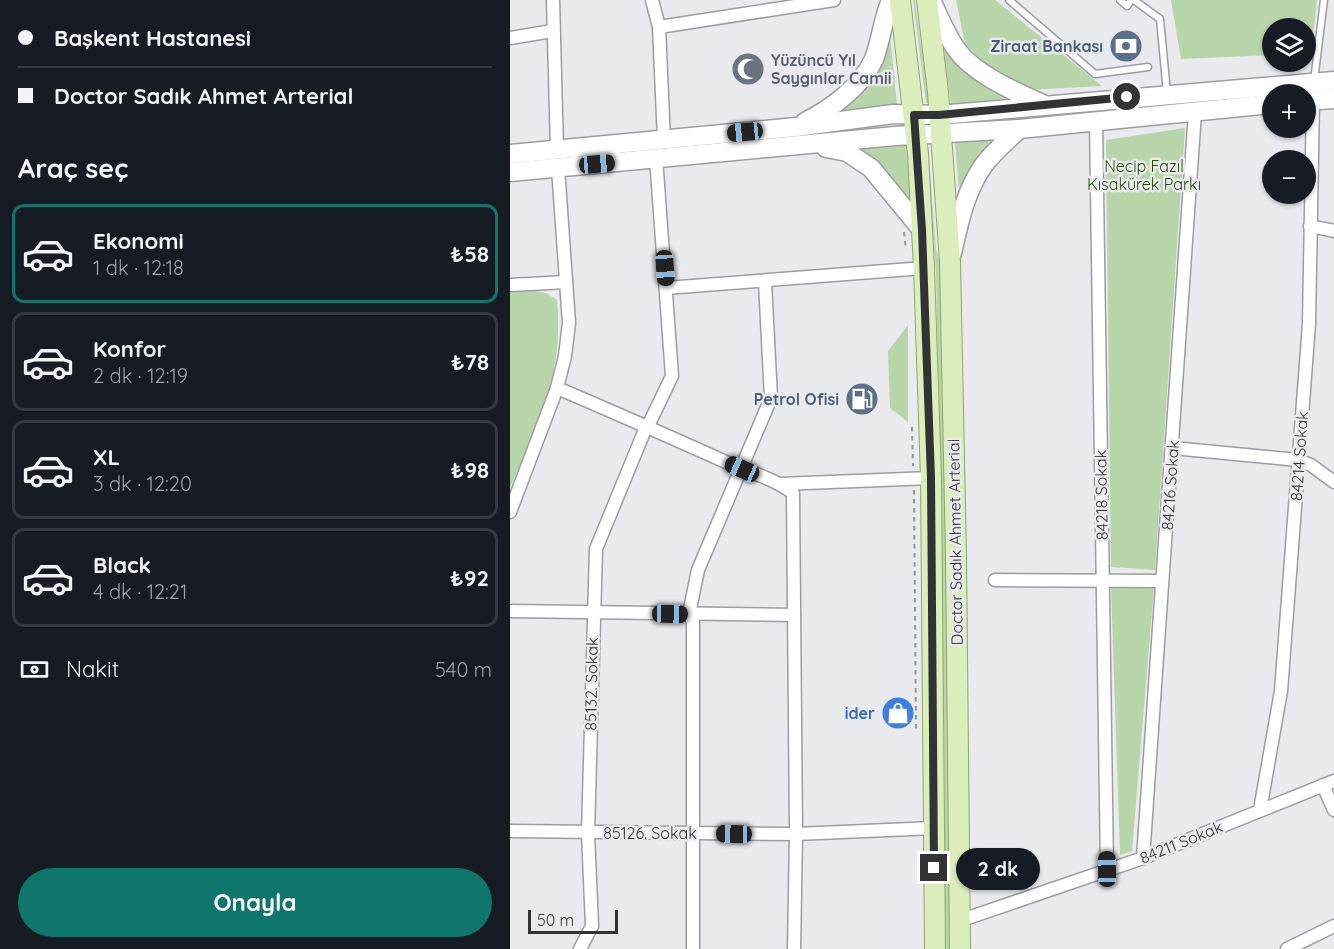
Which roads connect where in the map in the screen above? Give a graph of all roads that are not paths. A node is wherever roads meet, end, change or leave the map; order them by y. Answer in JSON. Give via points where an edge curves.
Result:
{"nodes":[{"id":1,"x":553,"y":0,"type":"edge"},
{"id":2,"x":652,"y":0,"type":"edge"},
{"id":3,"x":834,"y":0,"type":"edge"},
{"id":4,"x":891,"y":0,"type":"edge"},
{"id":5,"x":900,"y":0,"type":"edge"},
{"id":6,"x":929,"y":0,"type":"edge"},
{"id":7,"x":1009,"y":0,"type":"edge"},
{"id":8,"x":1120,"y":0,"type":"edge"},
{"id":9,"x":1133,"y":0,"type":"edge"},
{"id":10,"x":1324,"y":0,"type":"edge"},
{"id":11,"x":759,"y":5,"type":"edge"},
{"id":12,"x":659,"y":27,"type":"junction"},
{"id":13,"x":552,"y":32,"type":"junction"},
{"id":14,"x":510,"y":38,"type":"edge"},
{"id":15,"x":1148,"y":67,"type":"dead end"},
{"id":16,"x":1334,"y":81,"type":"edge"},
{"id":17,"x":1312,"y":84,"type":"edge"},
{"id":18,"x":1316,"y":91,"type":"edge"},
{"id":19,"x":1167,"y":94,"type":"junction"},
{"id":20,"x":1262,"y":94,"type":"edge"},
{"id":21,"x":1316,"y":95,"type":"edge"},
{"id":22,"x":1334,"y":99,"type":"edge"},
{"id":23,"x":1047,"y":105,"type":"junction"},
{"id":24,"x":1262,"y":105,"type":"edge"},
{"id":25,"x":1195,"y":112,"type":"junction"},
{"id":26,"x":914,"y":115,"type":"junction"},
{"id":27,"x":939,"y":115,"type":"junction"},
{"id":28,"x":1096,"y":122,"type":"junction"},
{"id":29,"x":796,"y":127,"type":"junction"},
{"id":30,"x":1019,"y":129,"type":"junction"},
{"id":31,"x":940,"y":135,"type":"junction"},
{"id":32,"x":916,"y":136,"type":"junction"},
{"id":33,"x":1311,"y":138,"type":"edge"},
{"id":34,"x":664,"y":140,"type":"junction"},
{"id":35,"x":806,"y":144,"type":"junction"},
{"id":36,"x":510,"y":154,"type":"edge"},
{"id":37,"x":656,"y":158,"type":"junction"},
{"id":38,"x":558,"y":159,"type":"junction"},
{"id":39,"x":510,"y":172,"type":"edge"},
{"id":40,"x":1310,"y":226,"type":"junction"},
{"id":41,"x":913,"y":230,"type":"junction"},
{"id":42,"x":1334,"y":231,"type":"edge"},
{"id":43,"x":950,"y":262,"type":"junction"},
{"id":44,"x":924,"y":268,"type":"junction"},
{"id":45,"x":566,"y":282,"type":"junction"},
{"id":46,"x":765,"y":282,"type":"junction"},
{"id":47,"x":510,"y":285,"type":"edge"},
{"id":48,"x":666,"y":288,"type":"junction"},
{"id":49,"x":557,"y":388,"type":"junction"},
{"id":50,"x":648,"y":426,"type":"junction"},
{"id":51,"x":1173,"y":448,"type":"junction"},
{"id":52,"x":1298,"y":460,"type":"junction"},
{"id":53,"x":742,"y":469,"type":"junction"},
{"id":54,"x":922,"y":479,"type":"junction"},
{"id":55,"x":1334,"y":482,"type":"edge"},
{"id":56,"x":780,"y":484,"type":"junction"},
{"id":57,"x":510,"y":512,"type":"edge"},
{"id":58,"x":1103,"y":579,"type":"junction"},
{"id":59,"x":995,"y":580,"type":"dead end"},
{"id":60,"x":1162,"y":581,"type":"junction"},
{"id":61,"x":510,"y":611,"type":"edge"},
{"id":62,"x":593,"y":613,"type":"junction"},
{"id":63,"x":689,"y":615,"type":"junction"},
{"id":64,"x":794,"y":615,"type":"junction"},
{"id":65,"x":1329,"y":783,"type":"edge"},
{"id":66,"x":1260,"y":810,"type":"junction"},
{"id":67,"x":1334,"y":810,"type":"edge"},
{"id":68,"x":934,"y":828,"type":"junction"},
{"id":69,"x":510,"y":831,"type":"edge"},
{"id":70,"x":588,"y":833,"type":"junction"},
{"id":71,"x":692,"y":833,"type":"junction"},
{"id":72,"x":796,"y":834,"type":"junction"},
{"id":73,"x":1143,"y":858,"type":"junction"},
{"id":74,"x":1107,"y":869,"type":"junction"},
{"id":75,"x":959,"y":921,"type":"junction"},
{"id":76,"x":1334,"y":926,"type":"edge"},
{"id":77,"x":580,"y":949,"type":"edge"},
{"id":78,"x":693,"y":949,"type":"edge"},
{"id":79,"x":794,"y":949,"type":"edge"},
{"id":80,"x":935,"y":949,"type":"edge"},
{"id":81,"x":960,"y":949,"type":"edge"},
{"id":82,"x":1287,"y":949,"type":"edge"}],
"edges":[{"from":1,"to":13,"type":"street"},
{"from":2,"to":12,"type":"street"},
{"from":3,"to":11,"type":"street"},
{"from":4,"to":29,"type":"main road","via":[[873,59],[863,75],[822,113]]},
{"from":5,"to":26,"type":"main road"},
{"from":6,"to":23,"type":"main road","via":[[958,51],[970,63],[1020,94]]},
{"from":6,"to":27,"type":"main road"},
{"from":7,"to":15,"type":"lane","via":[[1095,74]]},
{"from":8,"to":9,"type":"lane","via":[[1127,6]]},
{"from":9,"to":19,"type":"lane","via":[[1160,19]]},
{"from":10,"to":17,"type":"lane"},
{"from":11,"to":12,"type":"street"},
{"from":12,"to":34,"type":"street"},
{"from":13,"to":14,"type":"street"},
{"from":13,"to":38,"type":"street"},
{"from":16,"to":18,"type":"main road"},
{"from":19,"to":20,"type":"main road"},
{"from":19,"to":23,"type":"main road"},
{"from":21,"to":22,"type":"main road"},
{"from":23,"to":27,"type":"main road"},
{"from":24,"to":25,"type":"main road"},
{"from":25,"to":28,"type":"main road"},
{"from":25,"to":51,"type":"street","name":"84216 Sokak"},
{"from":26,"to":27,"type":"main road"},
{"from":26,"to":29,"type":"main road","via":[[893,114]]},
{"from":26,"to":32,"type":"main road","name":"Doctor Sadık Ahmet Arterial"},
{"from":27,"to":31,"type":"main road","name":"Doctor Sadık Ahmet Arterial"},
{"from":28,"to":30,"type":"main road"},
{"from":28,"to":58,"type":"street","name":"84218 Sokak"},
{"from":29,"to":34,"type":"main road"},
{"from":30,"to":31,"type":"main road"},
{"from":30,"to":43,"type":"main road","via":[[983,165],[973,184],[963,206]]},
{"from":31,"to":32,"type":"main road"},
{"from":31,"to":43,"type":"main road","name":"Doctor Sadık Ahmet Arterial"},
{"from":32,"to":35,"type":"main road"},
{"from":32,"to":41,"type":"main road","name":"Doctor Sadık Ahmet Arterial"},
{"from":33,"to":40,"type":"street","name":"84214 Sokak"},
{"from":34,"to":38,"type":"main road"},
{"from":35,"to":37,"type":"main road"},
{"from":35,"to":41,"type":"main road","via":[[847,152],[871,168]]},
{"from":36,"to":38,"type":"main road"},
{"from":37,"to":38,"type":"main road"},
{"from":37,"to":48,"type":"street","name":"85132. Sokak"},
{"from":38,"to":39,"type":"main road"},
{"from":38,"to":45,"type":"street"},
{"from":40,"to":42,"type":"street"},
{"from":40,"to":52,"type":"street","name":"84214 Sokak","via":[[1309,324]]},
{"from":41,"to":44,"type":"main road","name":"Doctor Sadık Ahmet Arterial"},
{"from":43,"to":75,"type":"main road","name":"Doctor Sadık Ahmet Arterial"},
{"from":44,"to":46,"type":"street"},
{"from":44,"to":54,"type":"main road","name":"Doctor Sadık Ahmet Arterial"},
{"from":45,"to":47,"type":"street"},
{"from":45,"to":49,"type":"street","via":[[569,323]]},
{"from":46,"to":48,"type":"street"},
{"from":46,"to":53,"type":"street","via":[[771,398]]},
{"from":48,"to":50,"type":"street","name":"85132. Sokak","via":[[672,376]]},
{"from":49,"to":50,"type":"street"},
{"from":49,"to":57,"type":"street"},
{"from":50,"to":53,"type":"street"},
{"from":50,"to":62,"type":"street","name":"85132. Sokak","via":[[596,549]]},
{"from":51,"to":52,"type":"street"},
{"from":51,"to":60,"type":"street","name":"84216 Sokak"},
{"from":52,"to":55,"type":"street"},
{"from":52,"to":66,"type":"street","name":"84214 Sokak","via":[[1281,691]]},
{"from":53,"to":56,"type":"street"},
{"from":53,"to":63,"type":"street","via":[[698,570]]},
{"from":54,"to":56,"type":"street"},
{"from":54,"to":68,"type":"main road","name":"Doctor Sadık Ahmet Arterial"},
{"from":56,"to":64,"type":"street","via":[[793,493]]},
{"from":58,"to":59,"type":"street"},
{"from":58,"to":60,"type":"street"},
{"from":58,"to":74,"type":"street","name":"84218 Sokak"},
{"from":60,"to":73,"type":"street","name":"84216 Sokak"},
{"from":61,"to":62,"type":"street"},
{"from":62,"to":63,"type":"street"},
{"from":62,"to":70,"type":"street","name":"85132. Sokak"},
{"from":63,"to":64,"type":"street"},
{"from":63,"to":71,"type":"street","via":[[693,621]]},
{"from":64,"to":72,"type":"street"},
{"from":65,"to":66,"type":"street","name":"84211 Sokak"},
{"from":65,"to":67,"type":"street"},
{"from":66,"to":73,"type":"street","name":"84211 Sokak"},
{"from":68,"to":72,"type":"street","name":"85126. Sokak"},
{"from":68,"to":80,"type":"main road","name":"Doctor Sadık Ahmet Arterial"},
{"from":69,"to":70,"type":"street","name":"85126. Sokak"},
{"from":70,"to":71,"type":"street","name":"85126. Sokak"},
{"from":70,"to":77,"type":"street","name":"85132. Sokak","via":[[592,926]]},
{"from":71,"to":72,"type":"street","name":"85126. Sokak"},
{"from":71,"to":78,"type":"street"},
{"from":72,"to":79,"type":"street"},
{"from":73,"to":74,"type":"street","name":"84211 Sokak"},
{"from":74,"to":75,"type":"street","name":"84211 Sokak"},
{"from":75,"to":81,"type":"main road","name":"Doctor Sadık Ahmet Arterial"},
{"from":76,"to":82,"type":"street"}]}
